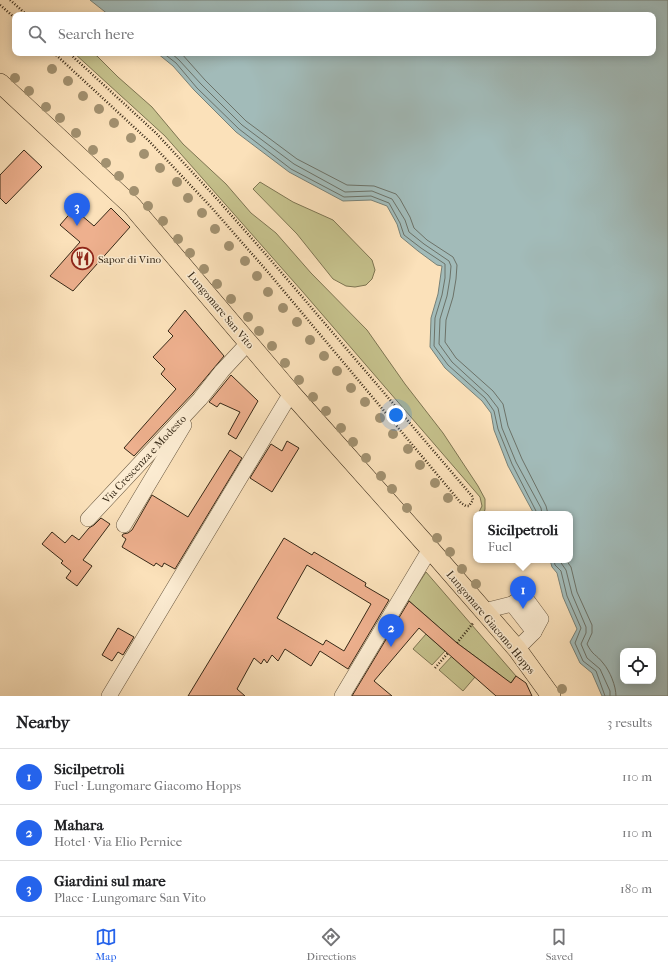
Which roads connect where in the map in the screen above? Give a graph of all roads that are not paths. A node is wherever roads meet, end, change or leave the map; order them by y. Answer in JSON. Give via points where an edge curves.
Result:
{"nodes":[{"id":1,"x":0,"y":84,"type":"edge"},
{"id":2,"x":248,"y":343,"type":"junction"},
{"id":3,"x":291,"y":393,"type":"junction"},
{"id":4,"x":200,"y":399,"type":"junction"},
{"id":5,"x":88,"y":519,"type":"dead end"},
{"id":6,"x":124,"y":525,"type":"dead end"},
{"id":7,"x":430,"y":549,"type":"junction"},
{"id":8,"x":484,"y":611,"type":"junction"},
{"id":9,"x":517,"y":649,"type":"junction"},
{"id":10,"x":109,"y":696,"type":"edge"},
{"id":11,"x":342,"y":696,"type":"edge"},
{"id":12,"x":551,"y":696,"type":"edge"}],
"edges":[{"from":1,"to":2,"type":"main road","name":"Lungomare San Vito","via":[[132,206]]},
{"from":2,"to":3,"type":"main road","name":"Lungomare San Vito"},
{"from":2,"to":4,"type":"street","name":"Via Crescenza e Modesto"},
{"from":3,"to":7,"type":"main road","name":"Lungomare San Vito"},
{"from":3,"to":10,"type":"street"},
{"from":4,"to":5,"type":"street","name":"Via Crescenza e Modesto"},
{"from":4,"to":6,"type":"street","name":"Via Crescenza e Modesto"},
{"from":7,"to":8,"type":"main road","name":"Lungomare Giacomo Hopps"},
{"from":7,"to":11,"type":"street"},
{"from":8,"to":9,"type":"main road","name":"Lungomare Giacomo Hopps"},
{"from":8,"to":9,"type":"street","via":[[512,604],[524,596],[540,619],[534,632]]},
{"from":9,"to":12,"type":"main road","name":"Lungomare Giacomo Hopps"}]}
